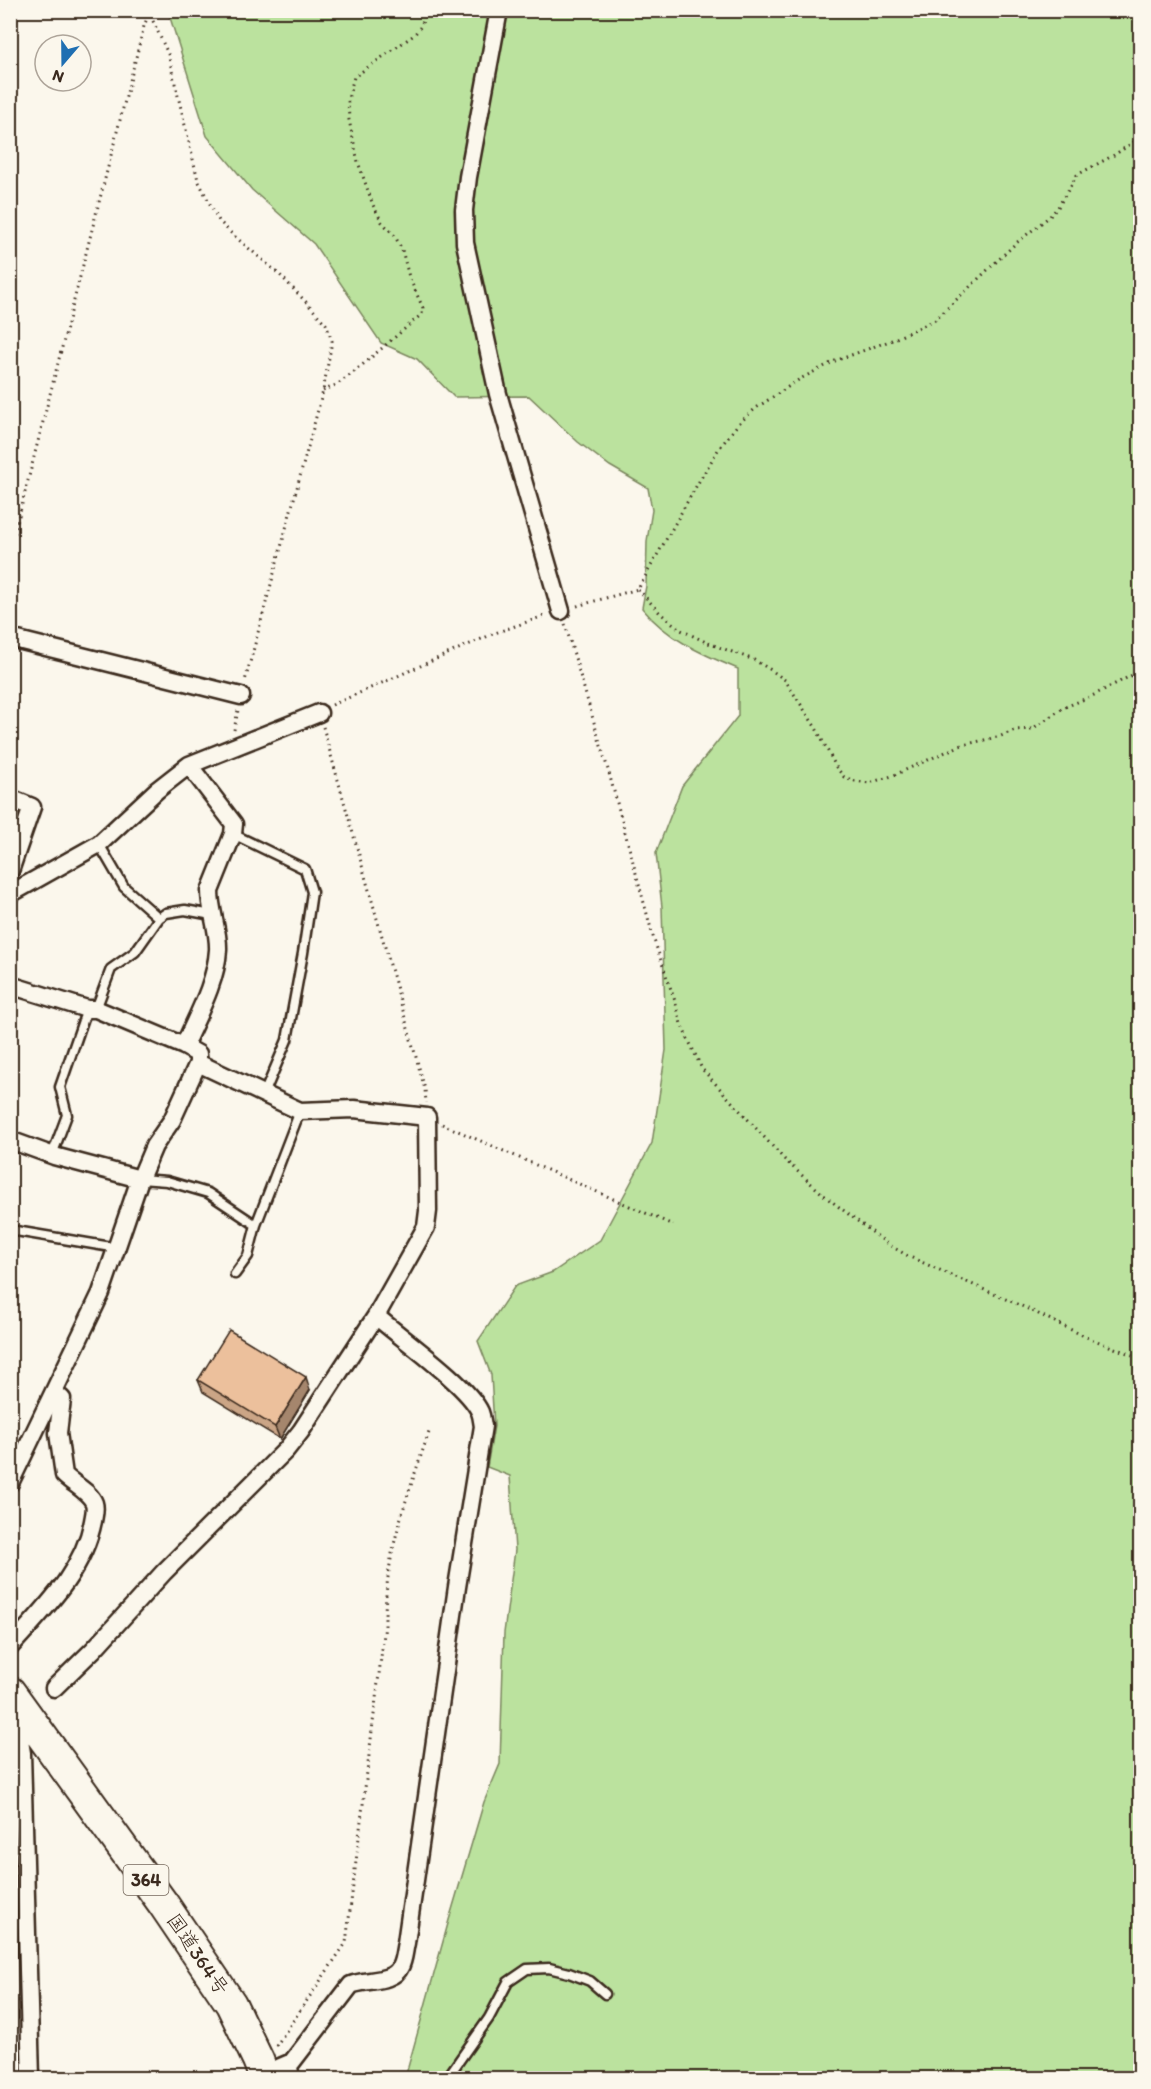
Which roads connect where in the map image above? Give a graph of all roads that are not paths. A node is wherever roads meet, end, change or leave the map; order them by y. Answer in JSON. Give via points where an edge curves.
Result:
{"nodes":[{"id":1,"x":499,"y":10,"type":"edge"},
{"id":2,"x":561,"y":610,"type":"road end"},
{"id":3,"x":10,"y":638,"type":"edge"},
{"id":4,"x":241,"y":696,"type":"road end"},
{"id":5,"x":319,"y":713,"type":"road end"},
{"id":6,"x":189,"y":765,"type":"junction"},
{"id":7,"x":10,"y":798,"type":"edge"},
{"id":8,"x":233,"y":834,"type":"junction"},
{"id":9,"x":99,"y":844,"type":"junction"},
{"id":10,"x":10,"y":871,"type":"edge"},
{"id":11,"x":10,"y":894,"type":"edge"},
{"id":12,"x":212,"y":915,"type":"junction"},
{"id":13,"x":159,"y":918,"type":"junction"},
{"id":14,"x":10,"y":985,"type":"edge"},
{"id":15,"x":92,"y":1009,"type":"junction"},
{"id":16,"x":184,"y":1046,"type":"junction"},
{"id":17,"x":198,"y":1063,"type":"junction"},
{"id":18,"x":264,"y":1094,"type":"junction"},
{"id":19,"x":300,"y":1111,"type":"junction"},
{"id":20,"x":10,"y":1140,"type":"edge"},
{"id":21,"x":52,"y":1155,"type":"junction"},
{"id":22,"x":140,"y":1179,"type":"junction"},
{"id":23,"x":256,"y":1225,"type":"junction"},
{"id":24,"x":10,"y":1230,"type":"edge"},
{"id":25,"x":117,"y":1248,"type":"junction"},
{"id":26,"x":235,"y":1274,"type":"dead end"},
{"id":27,"x":376,"y":1316,"type":"junction"},
{"id":28,"x":54,"y":1392,"type":"junction"},
{"id":29,"x":10,"y":1483,"type":"edge"},
{"id":30,"x":10,"y":1647,"type":"edge"},
{"id":31,"x":54,"y":1688,"type":"dead end"},
{"id":32,"x":10,"y":1692,"type":"edge"},
{"id":33,"x":28,"y":1718,"type":"junction"},
{"id":34,"x":605,"y":1994,"type":"dead end"},
{"id":35,"x":293,"y":2070,"type":"edge"},
{"id":36,"x":262,"y":2071,"type":"edge"},
{"id":37,"x":30,"y":2079,"type":"edge"},
{"id":38,"x":447,"y":2079,"type":"edge"}],
"edges":[{"from":1,"to":2,"type":"street","via":[[468,177],[465,243],[498,394]]},
{"from":3,"to":4,"type":"street"},
{"from":5,"to":6,"type":"street"},
{"from":6,"to":8,"type":"street","via":[[234,824]]},
{"from":6,"to":9,"type":"street"},
{"from":7,"to":10,"type":"street","via":[[33,807]]},
{"from":8,"to":12,"type":"street","via":[[210,891]]},
{"from":8,"to":18,"type":"lane","via":[[305,869],[312,892],[287,1040]]},
{"from":9,"to":11,"type":"street"},
{"from":9,"to":13,"type":"lane","via":[[124,887]]},
{"from":12,"to":13,"type":"lane","via":[[185,910]]},
{"from":12,"to":16,"type":"street","via":[[219,948],[216,964]]},
{"from":13,"to":15,"type":"lane","via":[[135,952],[111,969]]},
{"from":14,"to":15,"type":"street"},
{"from":15,"to":16,"type":"street"},
{"from":15,"to":21,"type":"lane","via":[[60,1087],[67,1115]]},
{"from":16,"to":17,"type":"street","via":[[198,1054]]},
{"from":17,"to":18,"type":"street"},
{"from":17,"to":22,"type":"street"},
{"from":18,"to":19,"type":"street"},
{"from":19,"to":23,"type":"lane"},
{"from":19,"to":27,"type":"street","via":[[354,1109],[427,1118],[426,1227]]},
{"from":20,"to":21,"type":"street"},
{"from":21,"to":22,"type":"street"},
{"from":22,"to":23,"type":"lane","via":[[167,1181],[208,1193]]},
{"from":22,"to":25,"type":"street"},
{"from":23,"to":26,"type":"lane","via":[[248,1256]]},
{"from":24,"to":25,"type":"lane"},
{"from":25,"to":28,"type":"street","via":[[101,1293]]},
{"from":27,"to":31,"type":"street","via":[[286,1450]]},
{"from":27,"to":35,"type":"street","via":[[471,1398],[483,1426],[400,1969],[392,1976],[351,1985]]},
{"from":28,"to":29,"type":"street"},
{"from":28,"to":30,"type":"street","via":[[62,1399],[58,1433],[64,1475],[94,1501],[90,1537],[63,1586]]},
{"from":32,"to":33,"type":"highway","name":"国道364号","number":"364"},
{"from":33,"to":36,"type":"highway","name":"国道364号","number":"364","via":[[231,2004]]},
{"from":33,"to":37,"type":"street","via":[[18,1730],[22,1753]]},
{"from":34,"to":38,"type":"lane","via":[[590,1981],[569,1972],[527,1969],[508,1982],[489,2018]]},
{"from":35,"to":36,"type":"street"}]}
